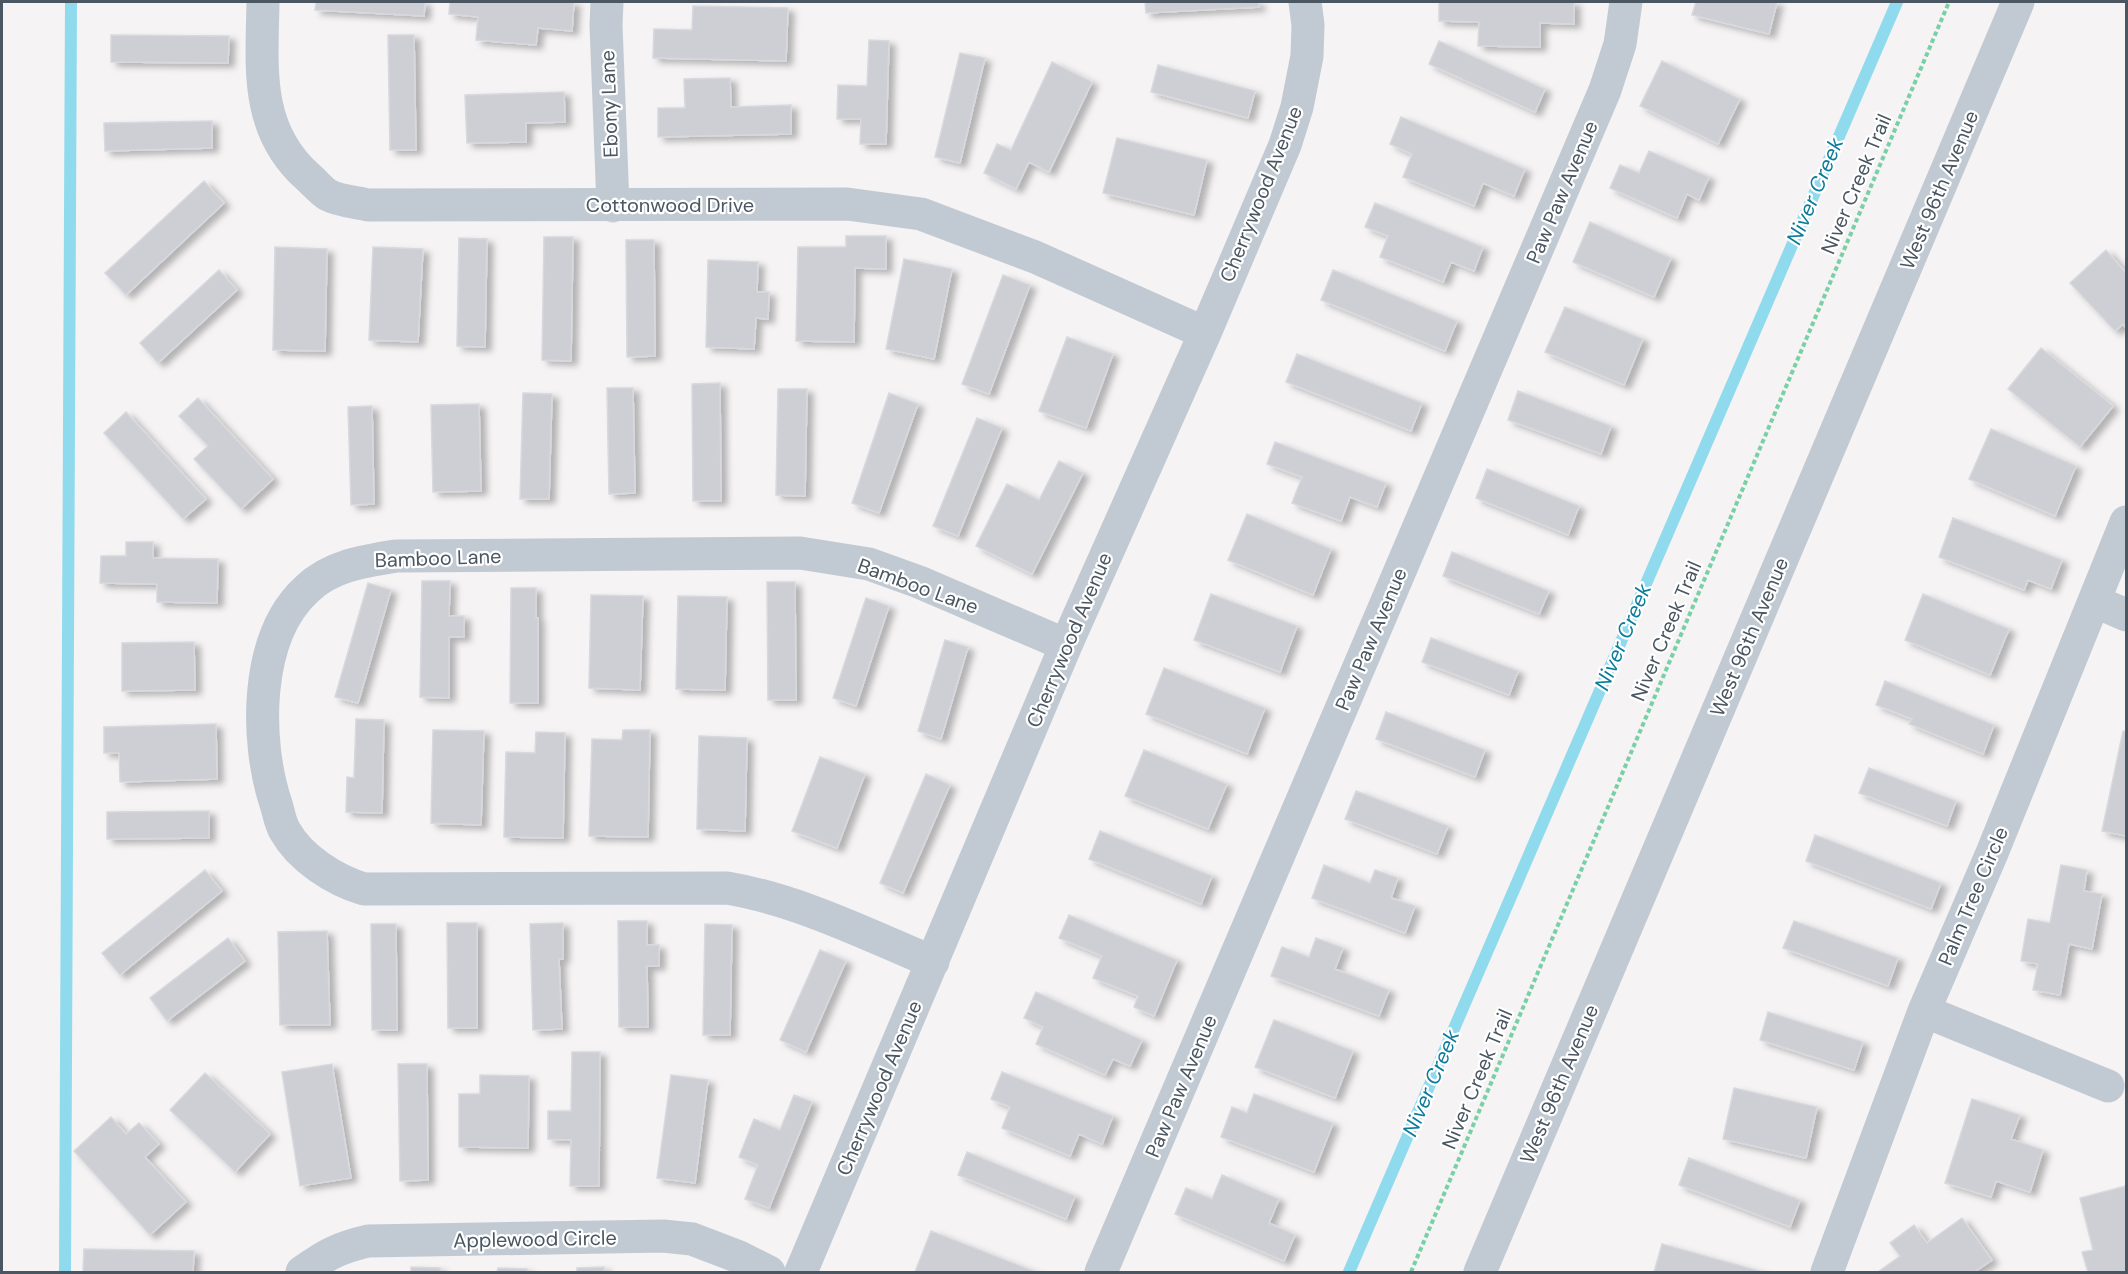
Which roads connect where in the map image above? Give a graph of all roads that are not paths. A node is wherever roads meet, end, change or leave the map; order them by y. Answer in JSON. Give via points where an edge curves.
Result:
{"nodes":[{"id":1,"x":263,"y":2,"type":"edge"},
{"id":2,"x":607,"y":2,"type":"edge"},
{"id":3,"x":1305,"y":2,"type":"edge"},
{"id":4,"x":1626,"y":2,"type":"edge"},
{"id":5,"x":2018,"y":2,"type":"edge"},
{"id":6,"x":613,"y":206,"type":"junction"},
{"id":7,"x":1204,"y":333,"type":"junction"},
{"id":8,"x":2127,"y":522,"type":"edge"},
{"id":9,"x":2094,"y":601,"type":"junction"},
{"id":10,"x":2127,"y":615,"type":"edge"},
{"id":11,"x":1066,"y":645,"type":"junction"},
{"id":12,"x":933,"y":962,"type":"junction"},
{"id":13,"x":1924,"y":1011,"type":"junction"},
{"id":14,"x":2108,"y":1086,"type":"dead end"},
{"id":15,"x":302,"y":1272,"type":"edge"},
{"id":16,"x":769,"y":1272,"type":"edge"},
{"id":17,"x":801,"y":1272,"type":"edge"},
{"id":18,"x":1101,"y":1272,"type":"edge"},
{"id":19,"x":1480,"y":1272,"type":"edge"},
{"id":20,"x":1827,"y":1272,"type":"edge"}],
"edges":[{"from":1,"to":6,"type":"street","name":"Cottonwood Drive","via":[[262,74],[273,128],[283,151],[328,195],[368,205]]},
{"from":2,"to":6,"type":"street","name":"Ebony Lane"},
{"from":3,"to":7,"type":"street","name":"Cherrywood Avenue","via":[[1307,56],[1298,107]]},
{"from":4,"to":18,"type":"street","name":"Paw Paw Avenue","via":[[1620,44],[1605,90]]},
{"from":5,"to":19,"type":"street","name":"West 96th Avenue"},
{"from":6,"to":7,"type":"street","name":"Cottonwood Drive","via":[[847,204],[921,214],[1035,257]]},
{"from":7,"to":11,"type":"street","name":"Cherrywood Avenue"},
{"from":8,"to":9,"type":"street","name":"Palm Tree Circle"},
{"from":9,"to":10,"type":"street"},
{"from":9,"to":13,"type":"street","name":"Palm Tree Circle"},
{"from":11,"to":12,"type":"street","name":"Cherrywood Avenue"},
{"from":11,"to":12,"type":"street","name":"Bamboo Lane","via":[[869,564],[800,553],[396,556],[362,561],[337,570],[308,588],[287,610],[273,642],[263,709],[263,740],[271,789],[285,831],[308,859],[344,883],[364,889],[727,888],[806,909]]},
{"from":12,"to":17,"type":"street","name":"Cherrywood Avenue"},
{"from":13,"to":14,"type":"street"},
{"from":13,"to":20,"type":"street","name":"Palm Tree Circle"},
{"from":15,"to":16,"type":"street","name":"Applewood Circle","via":[[334,1251],[368,1241],[663,1236],[692,1239]]}]}
